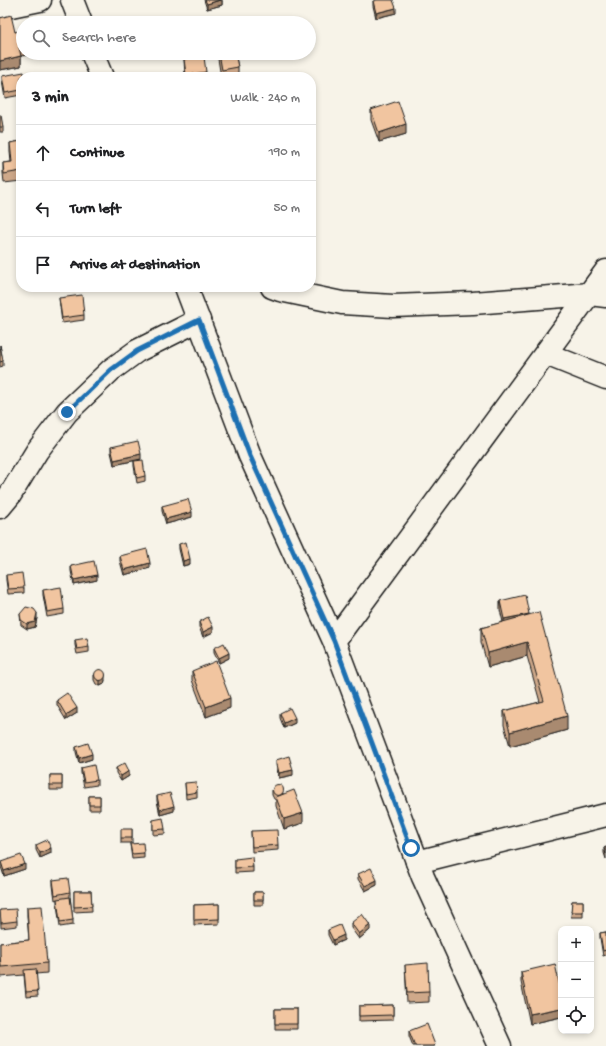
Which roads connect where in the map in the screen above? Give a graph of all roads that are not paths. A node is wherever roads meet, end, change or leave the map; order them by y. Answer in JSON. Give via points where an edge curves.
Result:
{"nodes":[{"id":1,"x":40,"y":0,"type":"edge"},
{"id":2,"x":72,"y":0,"type":"edge"},
{"id":3,"x":0,"y":6,"type":"edge"},
{"id":4,"x":78,"y":16,"type":"edge"},
{"id":5,"x":95,"y":60,"type":"edge"},
{"id":6,"x":100,"y":72,"type":"edge"},
{"id":7,"x":606,"y":271,"type":"edge"},
{"id":8,"x":188,"y":292,"type":"edge"},
{"id":9,"x":290,"y":292,"type":"edge"},
{"id":10,"x":598,"y":295,"type":"edge"},
{"id":11,"x":199,"y":320,"type":"junction"},
{"id":12,"x":546,"y":354,"type":"junction"},
{"id":13,"x":606,"y":378,"type":"edge"},
{"id":14,"x":0,"y":507,"type":"edge"},
{"id":15,"x":334,"y":641,"type":"junction"},
{"id":16,"x":606,"y":815,"type":"edge"},
{"id":17,"x":416,"y":862,"type":"junction"},
{"id":18,"x":500,"y":1046,"type":"edge"}],
"edges":[{"from":1,"to":3,"type":"street"},
{"from":2,"to":4,"type":"street"},
{"from":5,"to":6,"type":"street"},
{"from":7,"to":10,"type":"street"},
{"from":8,"to":11,"type":"street"},
{"from":9,"to":10,"type":"street","via":[[342,303],[393,306]]},
{"from":10,"to":12,"type":"street"},
{"from":11,"to":14,"type":"street","via":[[137,351],[111,370],[67,412],[37,451]]},
{"from":11,"to":15,"type":"street","via":[[250,456]]},
{"from":12,"to":13,"type":"street"},
{"from":12,"to":15,"type":"street"},
{"from":15,"to":17,"type":"street"},
{"from":16,"to":17,"type":"street"},
{"from":17,"to":18,"type":"street"}]}
